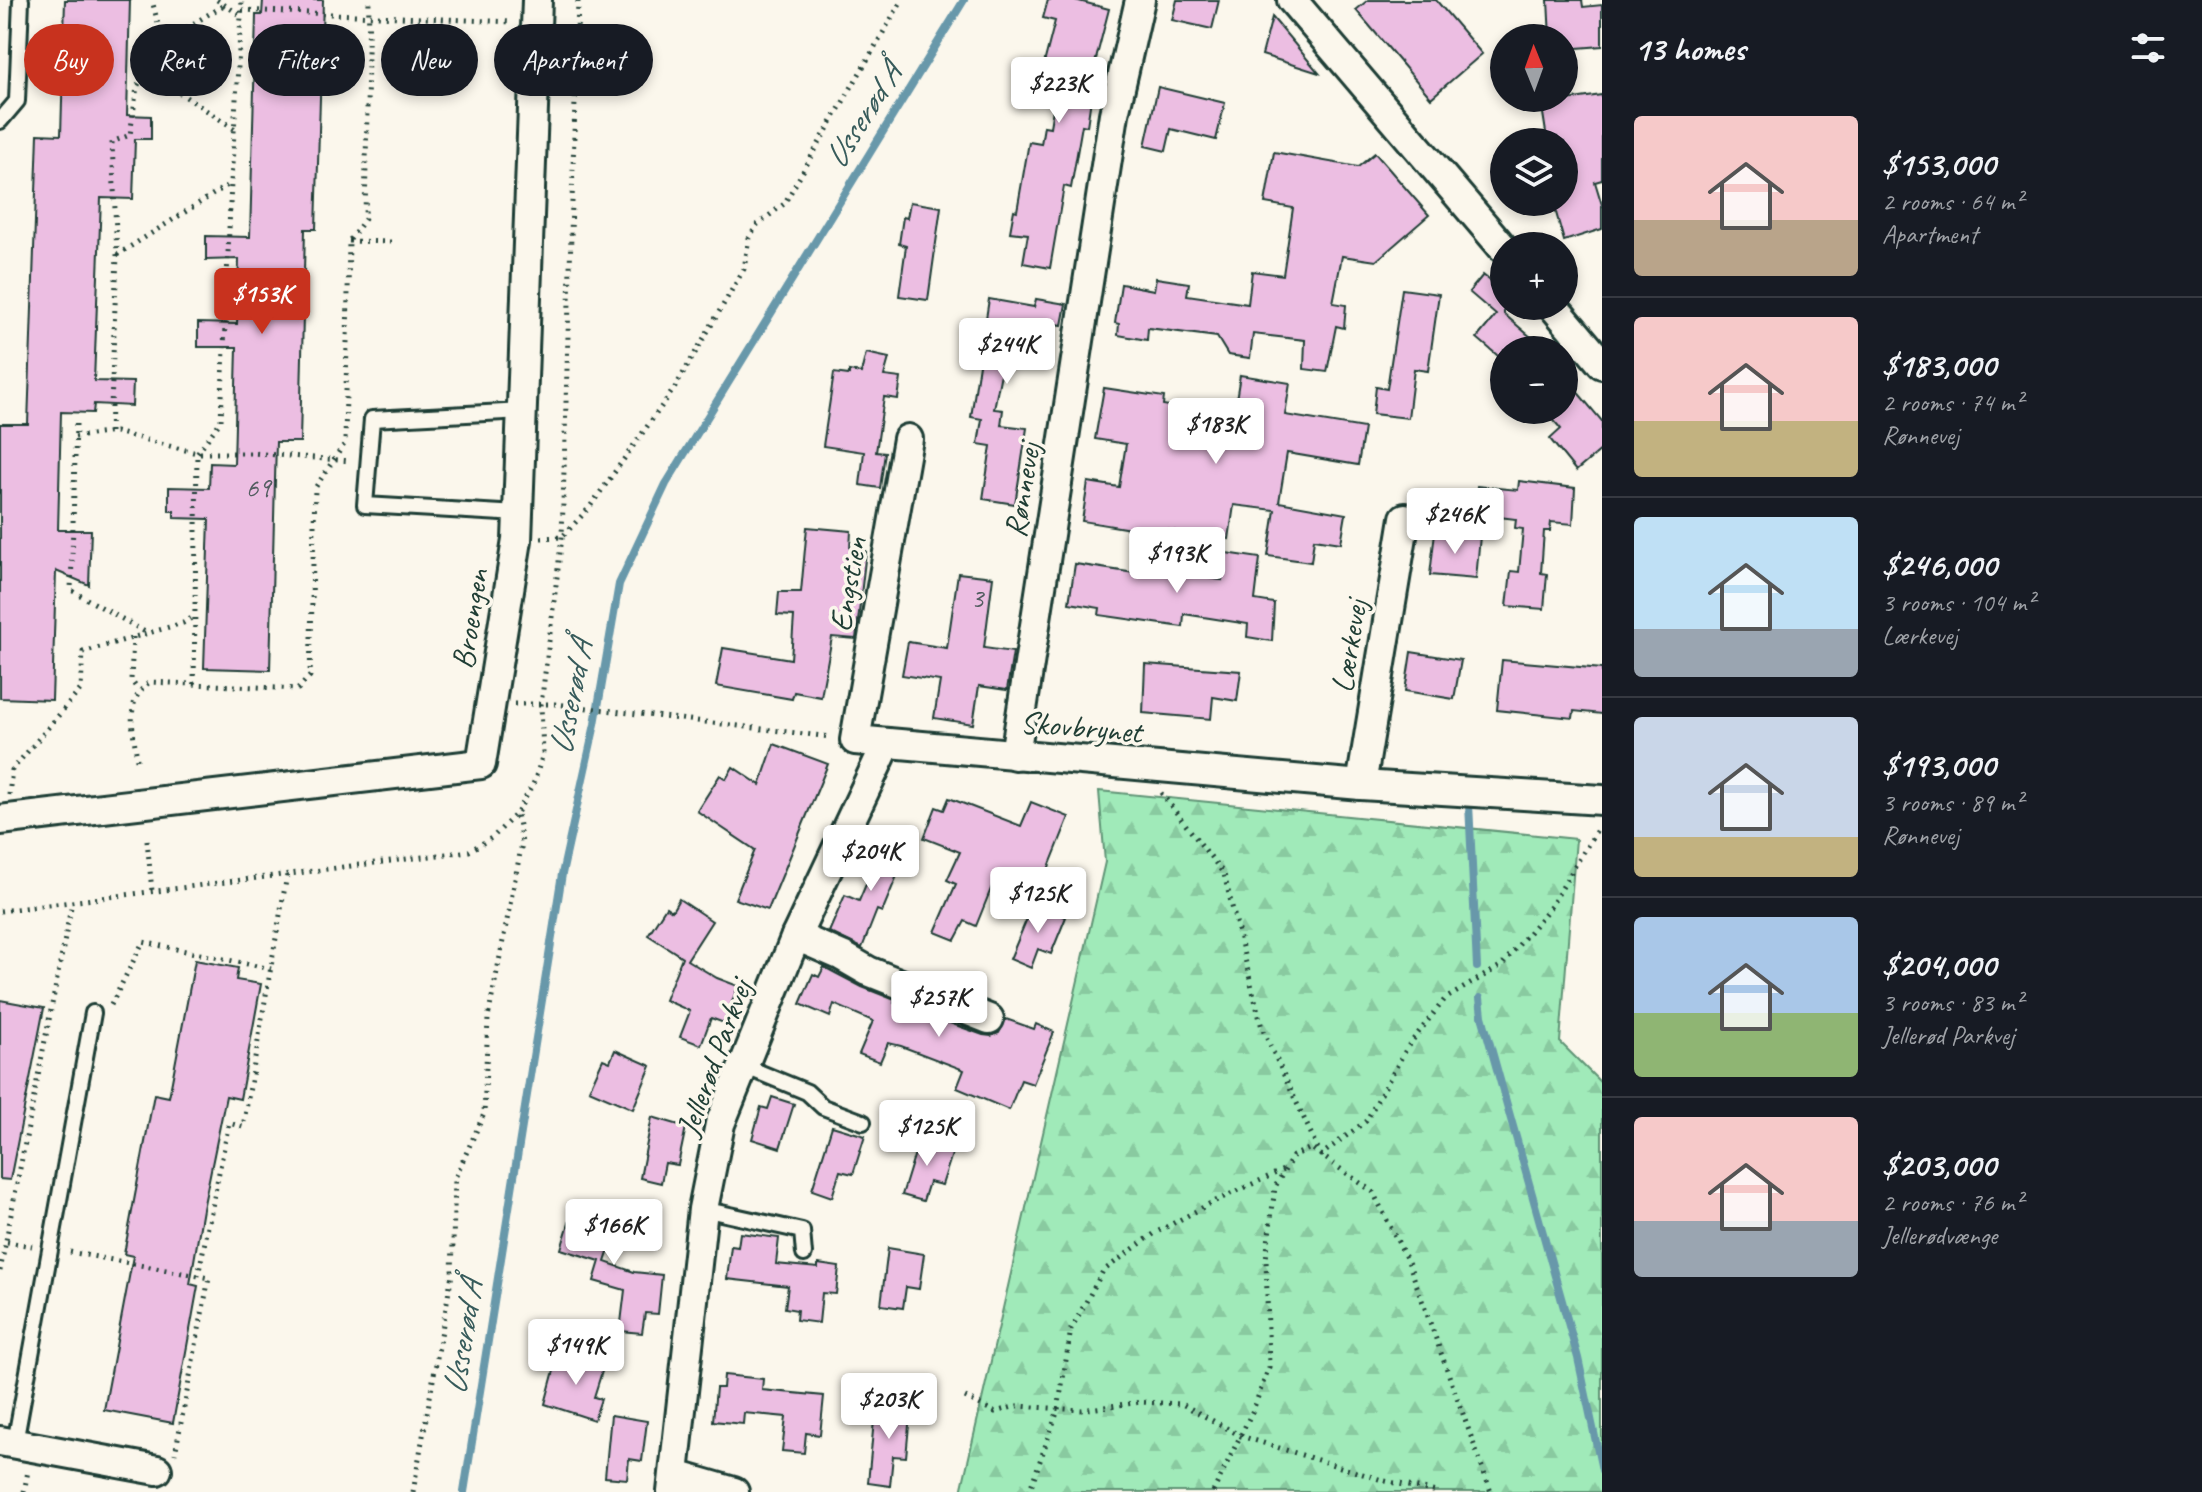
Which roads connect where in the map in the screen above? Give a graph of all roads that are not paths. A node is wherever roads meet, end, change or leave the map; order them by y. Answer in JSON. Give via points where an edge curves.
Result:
{"nodes":[{"id":1,"x":21,"y":0,"type":"edge"},
{"id":2,"x":1140,"y":0,"type":"edge"},
{"id":3,"x":1292,"y":0,"type":"edge"},
{"id":4,"x":537,"y":11,"type":"edge"},
{"id":5,"x":0,"y":121,"type":"edge"},
{"id":6,"x":1490,"y":233,"type":"edge"},
{"id":7,"x":1565,"y":320,"type":"edge"},
{"id":8,"x":1602,"y":364,"type":"edge"},
{"id":9,"x":522,"y":411,"type":"junction"},
{"id":10,"x":908,"y":439,"type":"dead end"},
{"id":11,"x":1405,"y":518,"type":"dead end"},
{"id":12,"x":518,"y":527,"type":"junction"},
{"id":13,"x":855,"y":740,"type":"joint"},
{"id":14,"x":887,"y":743,"type":"junction"},
{"id":15,"x":1015,"y":755,"type":"junction"},
{"id":16,"x":1361,"y":785,"type":"junction"},
{"id":17,"x":1602,"y":800,"type":"edge"},
{"id":18,"x":3,"y":820,"type":"edge"},
{"id":19,"x":796,"y":936,"type":"junction"},
{"id":20,"x":93,"y":1013,"type":"road end"},
{"id":21,"x":989,"y":1019,"type":"dead end"},
{"id":22,"x":744,"y":1066,"type":"junction"},
{"id":23,"x":863,"y":1122,"type":"dead end"},
{"id":24,"x":703,"y":1209,"type":"junction"},
{"id":25,"x":804,"y":1254,"type":"dead end"},
{"id":26,"x":8,"y":1442,"type":"edge"},
{"id":27,"x":166,"y":1464,"type":"road end"},
{"id":28,"x":673,"y":1484,"type":"edge"},
{"id":29,"x":734,"y":1492,"type":"edge"}],
"edges":[{"from":1,"to":5,"type":"lane","via":[[17,101]]},
{"from":2,"to":15,"type":"street","name":"Rønnevej","via":[[1114,114]]},
{"from":3,"to":6,"type":"street"},
{"from":4,"to":9,"type":"street","name":"Broengen"},
{"from":7,"to":8,"type":"street"},
{"from":9,"to":12,"type":"street","name":"Broengen"},
{"from":9,"to":12,"type":"lane","via":[[372,419],[365,505]]},
{"from":10,"to":13,"type":"street","name":"Engstien"},
{"from":11,"to":16,"type":"street","name":"Lærkevej"},
{"from":12,"to":18,"type":"street","name":"Broengen","via":[[481,764]]},
{"from":13,"to":14,"type":"street","name":"Skovbrynet"},
{"from":14,"to":15,"type":"street","name":"Skovbrynet"},
{"from":14,"to":19,"type":"street","name":"Jellerød Parkvej"},
{"from":15,"to":16,"type":"street","name":"Skovbrynet"},
{"from":16,"to":17,"type":"street","name":"Skovbrynet"},
{"from":19,"to":21,"type":"street"},
{"from":19,"to":22,"type":"street","name":"Jellerød Parkvej"},
{"from":20,"to":26,"type":"lane"},
{"from":22,"to":23,"type":"lane"},
{"from":22,"to":24,"type":"street","name":"Jellerød Parkvej","via":[[720,1124]]},
{"from":24,"to":25,"type":"lane","via":[[802,1231]]},
{"from":24,"to":28,"type":"street","name":"Jellerød Parkvej"},
{"from":26,"to":27,"type":"street"},
{"from":28,"to":29,"type":"street"}]}
